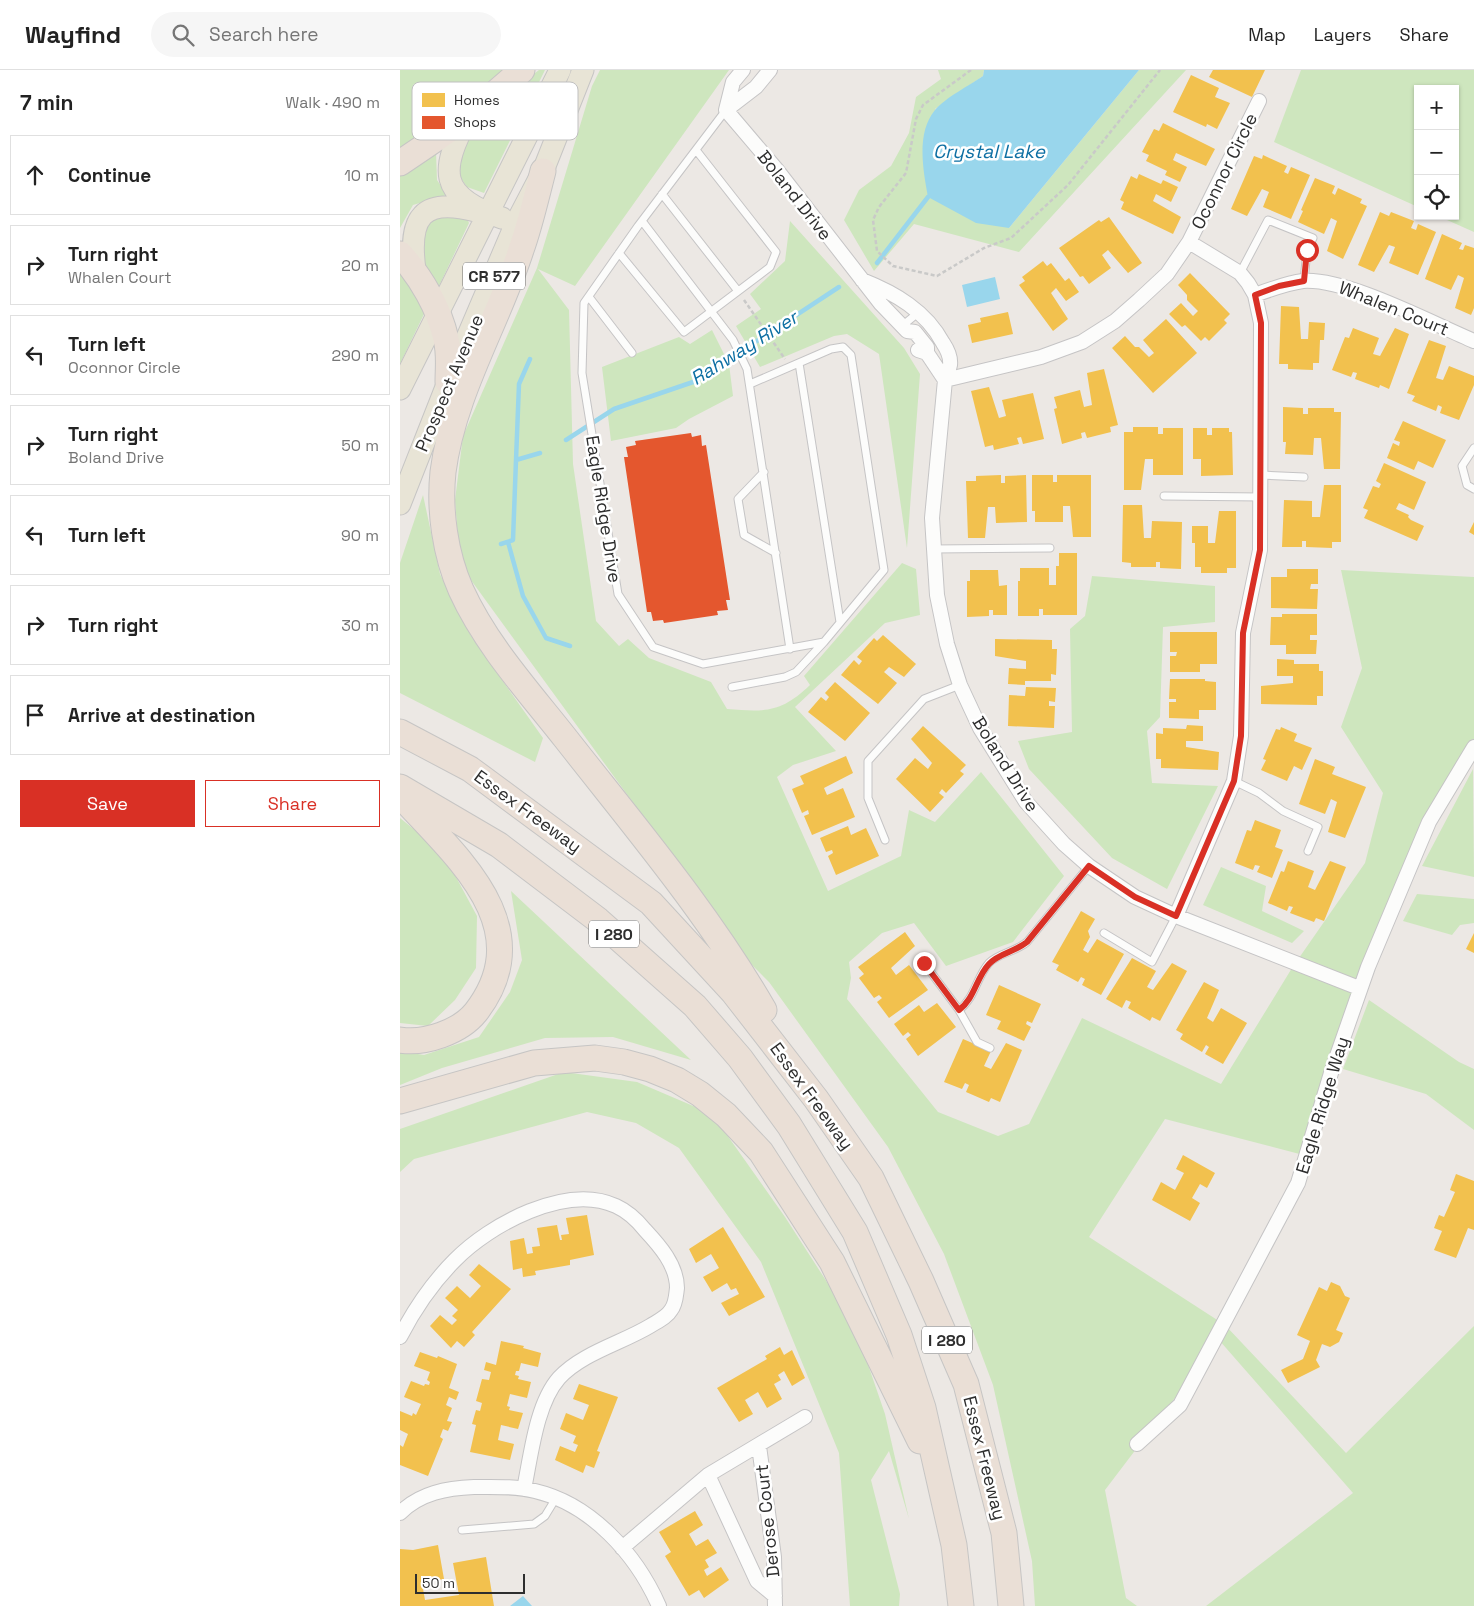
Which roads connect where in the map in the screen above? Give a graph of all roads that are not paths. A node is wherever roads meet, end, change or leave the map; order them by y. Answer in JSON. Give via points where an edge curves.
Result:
{"nodes":[{"id":1,"x":522,"y":70,"type":"edge"},
{"id":2,"x":560,"y":70,"type":"edge"},
{"id":3,"x":583,"y":70,"type":"edge"},
{"id":4,"x":743,"y":70,"type":"edge"},
{"id":5,"x":770,"y":70,"type":"edge"},
{"id":6,"x":508,"y":82,"type":"edge"},
{"id":7,"x":554,"y":82,"type":"edge"},
{"id":8,"x":578,"y":83,"type":"edge"},
{"id":9,"x":1259,"y":101,"type":"dead end"},
{"id":10,"x":726,"y":110,"type":"junction"},
{"id":11,"x":435,"y":140,"type":"edge"},
{"id":12,"x":457,"y":140,"type":"edge"},
{"id":13,"x":525,"y":140,"type":"edge"},
{"id":14,"x":555,"y":140,"type":"edge"},
{"id":15,"x":696,"y":150,"type":"junction"},
{"id":16,"x":400,"y":164,"type":"edge"},
{"id":17,"x":543,"y":171,"type":"junction"},
{"id":18,"x":662,"y":194,"type":"junction"},
{"id":19,"x":489,"y":214,"type":"junction"},
{"id":20,"x":642,"y":222,"type":"junction"},
{"id":21,"x":516,"y":223,"type":"junction"},
{"id":22,"x":1188,"y":242,"type":"junction"},
{"id":23,"x":619,"y":253,"type":"junction"},
{"id":24,"x":407,"y":262,"type":"edge"},
{"id":25,"x":1240,"y":273,"type":"junction"},
{"id":26,"x":862,"y":280,"type":"junction"},
{"id":27,"x":1304,"y":281,"type":"junction"},
{"id":28,"x":738,"y":291,"type":"junction"},
{"id":29,"x":1255,"y":295,"type":"junction"},
{"id":30,"x":589,"y":297,"type":"junction"},
{"id":31,"x":712,"y":311,"type":"junction"},
{"id":32,"x":919,"y":311,"type":"junction"},
{"id":33,"x":437,"y":312,"type":"junction"},
{"id":34,"x":905,"y":328,"type":"junction"},
{"id":35,"x":1474,"y":341,"type":"edge"},
{"id":36,"x":632,"y":353,"type":"dead end"},
{"id":37,"x":799,"y":363,"type":"junction"},
{"id":38,"x":945,"y":380,"type":"junction"},
{"id":39,"x":448,"y":382,"type":"junction"},
{"id":40,"x":750,"y":384,"type":"junction"},
{"id":41,"x":400,"y":389,"type":"edge"},
{"id":42,"x":1474,"y":448,"type":"edge"},
{"id":43,"x":764,"y":472,"type":"junction"},
{"id":44,"x":1261,"y":476,"type":"junction"},
{"id":45,"x":1304,"y":477,"type":"dead end"},
{"id":46,"x":1474,"y":489,"type":"edge"},
{"id":47,"x":1164,"y":496,"type":"dead end"},
{"id":48,"x":1261,"y":497,"type":"junction"},
{"id":49,"x":400,"y":504,"type":"edge"},
{"id":50,"x":1050,"y":548,"type":"dead end"},
{"id":51,"x":933,"y":549,"type":"junction"},
{"id":52,"x":776,"y":553,"type":"junction"},
{"id":53,"x":840,"y":622,"type":"junction"},
{"id":54,"x":824,"y":642,"type":"junction"},
{"id":55,"x":790,"y":649,"type":"junction"},
{"id":56,"x":960,"y":685,"type":"junction"},
{"id":57,"x":732,"y":687,"type":"dead end"},
{"id":58,"x":400,"y":732,"type":"edge"},
{"id":59,"x":1474,"y":747,"type":"edge"},
{"id":60,"x":1234,"y":781,"type":"junction"},
{"id":61,"x":400,"y":786,"type":"edge"},
{"id":62,"x":400,"y":795,"type":"edge"},
{"id":63,"x":885,"y":840,"type":"dead end"},
{"id":64,"x":1308,"y":851,"type":"dead end"},
{"id":65,"x":1089,"y":866,"type":"junction"},
{"id":66,"x":1176,"y":916,"type":"junction"},
{"id":67,"x":1104,"y":933,"type":"dead end"},
{"id":68,"x":924,"y":963,"type":"dead end"},
{"id":69,"x":1359,"y":988,"type":"junction"},
{"id":70,"x":959,"y":1010,"type":"junction"},
{"id":71,"x":400,"y":1040,"type":"edge"},
{"id":72,"x":990,"y":1048,"type":"dead end"},
{"id":73,"x":484,"y":1078,"type":"junction"},
{"id":74,"x":816,"y":1098,"type":"junction"},
{"id":75,"x":400,"y":1101,"type":"edge"},
{"id":76,"x":400,"y":1115,"type":"edge"},
{"id":77,"x":400,"y":1337,"type":"edge"},
{"id":78,"x":804,"y":1417,"type":"dead end"},
{"id":79,"x":1137,"y":1444,"type":"dead end"},
{"id":80,"x":759,"y":1446,"type":"junction"},
{"id":81,"x":708,"y":1475,"type":"junction"},
{"id":82,"x":939,"y":1479,"type":"junction"},
{"id":83,"x":524,"y":1489,"type":"junction"},
{"id":84,"x":556,"y":1497,"type":"junction"},
{"id":85,"x":400,"y":1513,"type":"edge"},
{"id":86,"x":462,"y":1530,"type":"dead end"},
{"id":87,"x":622,"y":1548,"type":"junction"},
{"id":88,"x":775,"y":1601,"type":"edge"},
{"id":89,"x":660,"y":1606,"type":"edge"},
{"id":90,"x":961,"y":1606,"type":"edge"},
{"id":91,"x":1011,"y":1606,"type":"edge"}],
"edges":[{"from":1,"to":6,"type":"highway"},
{"from":2,"to":7,"type":"main road","number":"CR 577"},
{"from":3,"to":8,"type":"main road","name":"Prospect Avenue","number":"CR 577"},
{"from":4,"to":10,"type":"street","via":[[733,82]]},
{"from":5,"to":10,"type":"street","via":[[756,87]]},
{"from":9,"to":22,"type":"street","name":"Oconnor Circle"},
{"from":10,"to":15,"type":"lane","name":"Eagle Ridge Drive"},
{"from":10,"to":26,"type":"street","name":"Boland Drive"},
{"from":11,"to":16,"type":"highway"},
{"from":12,"to":19,"type":"main road","via":[[449,158],[450,183],[458,195]]},
{"from":13,"to":19,"type":"main road","number":"CR 577"},
{"from":14,"to":17,"type":"main road","name":"Prospect Avenue","number":"CR 577"},
{"from":15,"to":18,"type":"lane","name":"Eagle Ridge Drive"},
{"from":15,"to":28,"type":"lane","via":[[776,252],[770,267]]},
{"from":17,"to":21,"type":"main road","name":"Prospect Avenue","number":"CR 577"},
{"from":17,"to":74,"type":"highway","via":[[521,251],[456,415],[448,448],[442,498],[451,560],[461,590],[479,622],[509,666],[660,858],[733,957]]},
{"from":18,"to":20,"type":"lane","name":"Eagle Ridge Drive"},
{"from":18,"to":28,"type":"lane"},
{"from":19,"to":21,"type":"main road"},
{"from":19,"to":24,"type":"main road","via":[[457,206],[429,210],[419,218],[413,231],[412,252]]},
{"from":19,"to":33,"type":"main road","number":"CR 577"},
{"from":20,"to":23,"type":"lane","name":"Eagle Ridge Drive"},
{"from":20,"to":31,"type":"lane"},
{"from":21,"to":39,"type":"main road","name":"Prospect Avenue","number":"CR 577"},
{"from":22,"to":25,"type":"street","name":"Oconnor Circle"},
{"from":22,"to":38,"type":"street","name":"Oconnor Circle","via":[[1167,274],[1115,321],[1082,342],[1041,357]]},
{"from":23,"to":30,"type":"lane","name":"Eagle Ridge Drive"},
{"from":23,"to":31,"type":"lane","via":[[684,332]]},
{"from":24,"to":33,"type":"highway"},
{"from":25,"to":27,"type":"lane","via":[[1268,220],[1314,238],[1307,250]]},
{"from":25,"to":29,"type":"street","name":"Oconnor Circle"},
{"from":26,"to":32,"type":"street","name":"Boland Drive","via":[[886,290]]},
{"from":26,"to":34,"type":"street","name":"Boland Drive"},
{"from":27,"to":29,"type":"street","name":"Whalen Court"},
{"from":27,"to":35,"type":"street","name":"Whalen Court","via":[[1329,282],[1352,289]]},
{"from":28,"to":31,"type":"lane"},
{"from":29,"to":44,"type":"street","name":"Oconnor Circle","via":[[1261,323]]},
{"from":30,"to":36,"type":"lane"},
{"from":30,"to":55,"type":"lane","name":"Eagle Ridge Drive","via":[[584,303],[584,382],[618,594],[653,647],[702,664]]},
{"from":31,"to":40,"type":"lane","via":[[735,344]]},
{"from":32,"to":34,"type":"lane"},
{"from":32,"to":38,"type":"street","name":"Boland Drive","via":[[932,324],[947,350],[950,364]]},
{"from":33,"to":39,"type":"highway","via":[[446,340]]},
{"from":33,"to":41,"type":"main road","number":"CR 577"},
{"from":34,"to":38,"type":"street","name":"Boland Drive","via":[[915,332],[927,347],[927,353]]},
{"from":37,"to":40,"type":"lane"},
{"from":37,"to":53,"type":"lane"},
{"from":37,"to":53,"type":"lane","via":[[843,347],[851,356],[884,570]]},
{"from":38,"to":51,"type":"street","name":"Boland Drive","via":[[932,518]]},
{"from":39,"to":49,"type":"main road","name":"Prospect Avenue","number":"CR 577"},
{"from":40,"to":43,"type":"lane"},
{"from":42,"to":46,"type":"lane","via":[[1462,466],[1467,485]]},
{"from":43,"to":52,"type":"lane"},
{"from":43,"to":52,"type":"lane","via":[[738,499],[744,535]]},
{"from":44,"to":45,"type":"lane"},
{"from":44,"to":48,"type":"street","name":"Oconnor Circle"},
{"from":47,"to":48,"type":"lane"},
{"from":48,"to":60,"type":"street","name":"Oconnor Circle","via":[[1260,550],[1243,633],[1241,736]]},
{"from":50,"to":51,"type":"lane"},
{"from":51,"to":56,"type":"street","name":"Boland Drive","via":[[937,595]]},
{"from":52,"to":55,"type":"lane"},
{"from":53,"to":54,"type":"lane"},
{"from":54,"to":55,"type":"lane","name":"Eagle Ridge Drive"},
{"from":54,"to":57,"type":"lane","via":[[796,672],[785,678]]},
{"from":56,"to":63,"type":"lane","via":[[924,699],[868,761],[868,798]]},
{"from":56,"to":65,"type":"street","name":"Boland Drive","via":[[980,728],[1026,802]]},
{"from":58,"to":74,"type":"highway","name":"Essex Freeway","number":"I 280","via":[[470,769],[651,903],[734,992]]},
{"from":59,"to":69,"type":"street","name":"Eagle Ridge Way","via":[[1430,822]]},
{"from":60,"to":64,"type":"lane","via":[[1259,793],[1283,811],[1318,827]]},
{"from":60,"to":66,"type":"street","name":"Oconnor Circle"},
{"from":61,"to":82,"type":"highway","name":"Essex Freeway","number":"I 280","via":[[499,845],[598,920],[695,1006],[740,1058],[789,1125],[855,1232],[900,1335],[923,1408]]},
{"from":62,"to":71,"type":"highway","via":[[479,885],[496,921],[499,958],[490,989],[473,1016],[446,1034],[427,1039]]},
{"from":65,"to":66,"type":"street","name":"Boland Drive","via":[[1135,897]]},
{"from":65,"to":70,"type":"lane","via":[[1027,942],[989,963],[967,1004]]},
{"from":66,"to":67,"type":"lane","via":[[1152,962]]},
{"from":66,"to":69,"type":"street","name":"Boland Drive"},
{"from":68,"to":70,"type":"lane"},
{"from":69,"to":79,"type":"street","name":"Eagle Ridge Way","via":[[1298,1183],[1180,1405]]},
{"from":70,"to":72,"type":"lane","via":[[977,1042]]},
{"from":73,"to":75,"type":"highway"},
{"from":73,"to":76,"type":"highway"},
{"from":73,"to":82,"type":"highway","via":[[534,1063],[563,1059],[595,1058],[624,1062],[677,1080],[726,1115],[760,1152],[832,1262]]},
{"from":74,"to":91,"type":"highway","name":"Essex Freeway","number":"I 280","via":[[871,1178],[922,1281],[966,1384],[1004,1533]]},
{"from":77,"to":83,"type":"street","via":[[431,1286],[456,1259],[505,1221],[533,1211],[582,1200],[616,1206],[634,1218],[661,1247],[674,1272],[677,1286],[676,1301],[671,1310],[633,1337],[574,1365],[558,1379],[538,1423]]},
{"from":78,"to":80,"type":"street","name":"Derose Court"},
{"from":80,"to":81,"type":"street","name":"Derose Court"},
{"from":80,"to":88,"type":"street","name":"Derose Court","via":[[774,1557]]},
{"from":81,"to":87,"type":"street","name":"Derose Court"},
{"from":81,"to":88,"type":"street","name":"Derose Court","via":[[757,1580]]},
{"from":82,"to":90,"type":"highway","name":"Essex Freeway","number":"I 280","via":[[954,1545]]},
{"from":83,"to":84,"type":"street"},
{"from":83,"to":85,"type":"street","via":[[502,1486],[432,1493],[408,1505]]},
{"from":84,"to":86,"type":"lane","via":[[544,1516],[534,1524]]},
{"from":84,"to":87,"type":"street","via":[[596,1521]]},
{"from":87,"to":89,"type":"street","via":[[635,1563]]}]}
